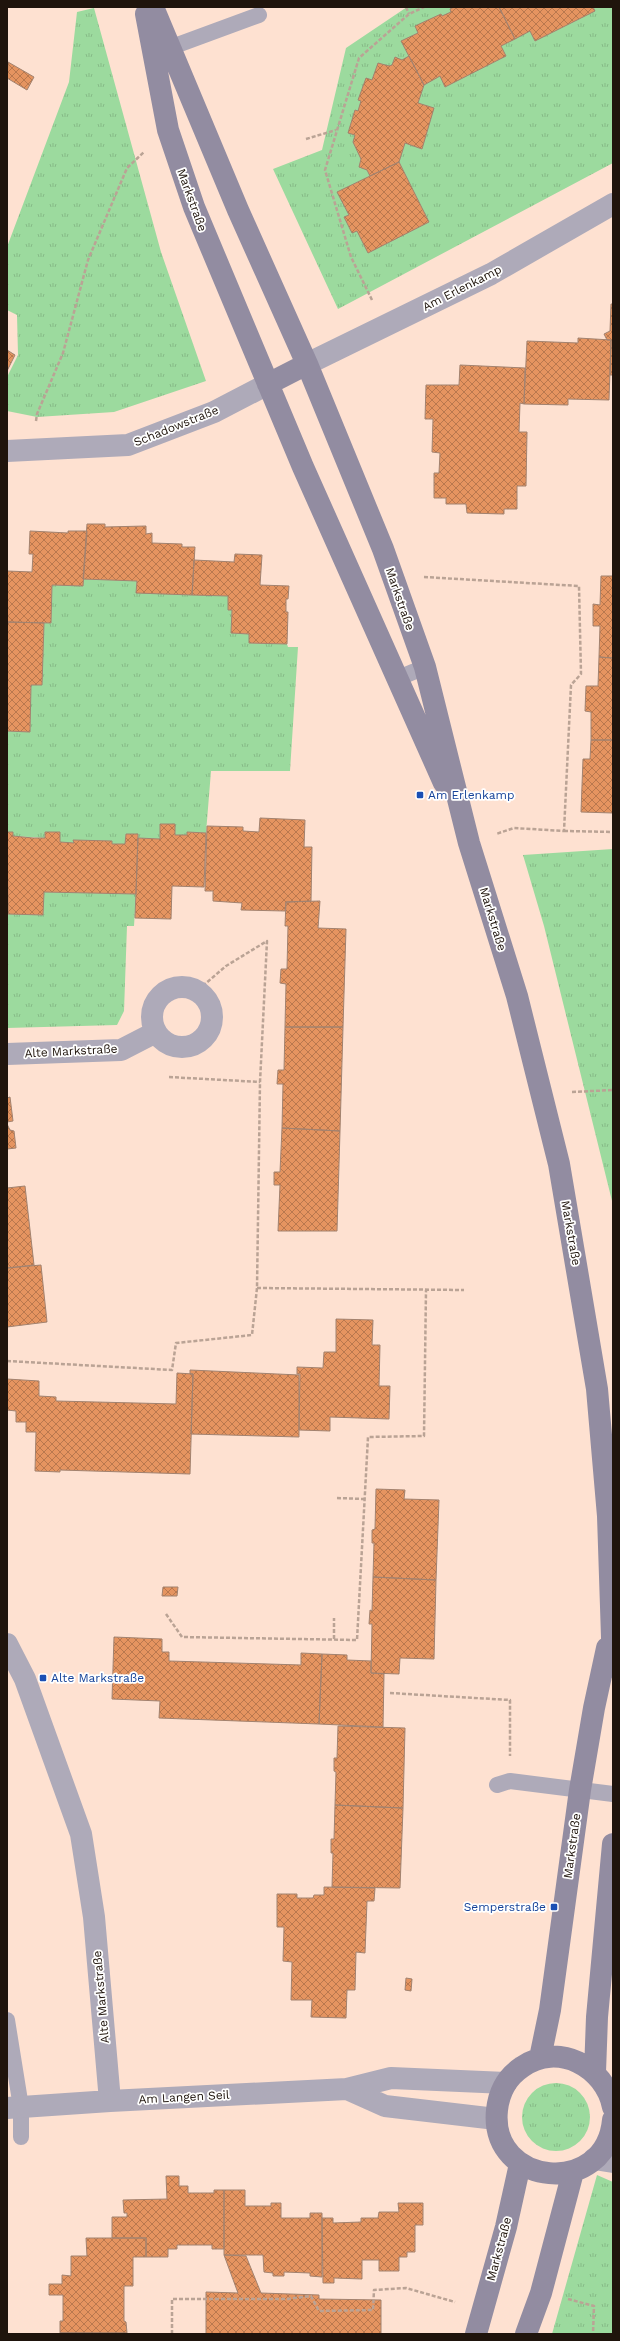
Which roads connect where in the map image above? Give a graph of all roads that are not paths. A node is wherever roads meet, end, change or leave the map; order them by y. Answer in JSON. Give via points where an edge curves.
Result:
{"nodes":[{"id":1,"x":144,"y":7,"type":"edge"},
{"id":2,"x":153,"y":7,"type":"edge"},
{"id":3,"x":259,"y":16,"type":"dead end"},
{"id":4,"x":162,"y":51,"type":"junction"},
{"id":5,"x":613,"y":204,"type":"edge"},
{"id":6,"x":307,"y":364,"type":"junction"},
{"id":7,"x":268,"y":384,"type":"junction"},
{"id":8,"x":7,"y":451,"type":"edge"},
{"id":9,"x":425,"y":667,"type":"junction"},
{"id":10,"x":396,"y":679,"type":"junction"},
{"id":11,"x":469,"y":843,"type":"junction"},
{"id":12,"x":156,"y":1032,"type":"junction"},
{"id":13,"x":7,"y":1054,"type":"edge"},
{"id":14,"x":610,"y":1635,"type":"junction"},
{"id":15,"x":7,"y":1644,"type":"edge"},
{"id":16,"x":613,"y":1667,"type":"edge"},
{"id":17,"x":504,"y":1783,"type":"road end"},
{"id":18,"x":580,"y":1790,"type":"junction"},
{"id":19,"x":613,"y":1794,"type":"edge"},
{"id":20,"x":613,"y":1844,"type":"edge"},
{"id":21,"x":7,"y":2020,"type":"edge"},
{"id":22,"x":540,"y":2058,"type":"junction"},
{"id":23,"x":595,"y":2072,"type":"junction"},
{"id":24,"x":506,"y":2083,"type":"junction"},
{"id":25,"x":347,"y":2089,"type":"junction"},
{"id":26,"x":110,"y":2101,"type":"junction"},
{"id":27,"x":613,"y":2107,"type":"edge"},
{"id":28,"x":14,"y":2108,"type":"edge"},
{"id":29,"x":496,"y":2119,"type":"junction"},
{"id":30,"x":613,"y":2120,"type":"edge"},
{"id":31,"x":22,"y":2137,"type":"dead end"},
{"id":32,"x":604,"y":2161,"type":"edge"},
{"id":33,"x":520,"y":2164,"type":"junction"},
{"id":34,"x":573,"y":2172,"type":"junction"},
{"id":35,"x":476,"y":2334,"type":"edge"},
{"id":36,"x":526,"y":2334,"type":"edge"}],
"edges":[{"from":1,"to":4,"type":"main road","name":"Markstraße"},
{"from":2,"to":4,"type":"main road","name":"Markstraße"},
{"from":3,"to":4,"type":"lane"},
{"from":4,"to":6,"type":"main road","name":"Markstraße","via":[[238,210]]},
{"from":4,"to":7,"type":"main road","name":"Markstraße","via":[[168,130],[194,207]]},
{"from":5,"to":6,"type":"street","name":"Am Erlenkamp","via":[[491,274]]},
{"from":6,"to":7,"type":"main road"},
{"from":6,"to":9,"type":"main road","name":"Markstraße","via":[[392,576]]},
{"from":7,"to":8,"type":"street","name":"Schadowstraße","via":[[214,412],[128,445]]},
{"from":7,"to":10,"type":"main road","name":"Markstraße"},
{"from":9,"to":10,"type":"lane"},
{"from":9,"to":11,"type":"main road","name":"Markstraße"},
{"from":10,"to":11,"type":"main road","name":"Markstraße"},
{"from":11,"to":14,"type":"main road","name":"Markstraße","via":[[517,996],[559,1164],[597,1390],[608,1516]]},
{"from":12,"to":12,"type":"street","via":[[152,1017],[156,1001],[167,990],[182,986],[198,990],[209,1001],[213,1016],[208,1032],[198,1043],[182,1047],[167,1043]]},
{"from":12,"to":13,"type":"street","name":"Alte Markstraße","via":[[121,1050]]},
{"from":14,"to":16,"type":"main road","name":"Markstraße"},
{"from":14,"to":18,"type":"main road","name":"Markstraße"},
{"from":15,"to":26,"type":"street","name":"Alte Markstraße","via":[[25,1679],[81,1834],[94,1917]]},
{"from":17,"to":18,"type":"lane"},
{"from":18,"to":19,"type":"lane"},
{"from":18,"to":22,"type":"main road","name":"Markstraße","via":[[550,2010]]},
{"from":20,"to":23,"type":"main road","via":[[597,2017]]},
{"from":21,"to":28,"type":"lane"},
{"from":22,"to":23,"type":"main road","via":[[566,2058],[579,2062]]},
{"from":22,"to":24,"type":"main road","via":[[521,2068]]},
{"from":23,"to":27,"type":"main road","via":[[604,2083]]},
{"from":24,"to":25,"type":"street","name":"Am Langen Seil","via":[[392,2078]]},
{"from":24,"to":29,"type":"main road","via":[[498,2100]]},
{"from":25,"to":26,"type":"street","name":"Am Langen Seil"},
{"from":25,"to":29,"type":"street","name":"Am Langen Seil","via":[[385,2106]]},
{"from":26,"to":28,"type":"street","name":"Am Langen Seil"},
{"from":28,"to":31,"type":"lane"},
{"from":29,"to":33,"type":"main road","via":[[500,2136],[508,2152]]},
{"from":30,"to":32,"type":"main road"},
{"from":32,"to":34,"type":"main road"},
{"from":33,"to":34,"type":"main road","via":[[537,2172],[555,2175]]},
{"from":33,"to":35,"type":"main road","name":"Markstraße","via":[[506,2227]]},
{"from":34,"to":36,"type":"main road","via":[[541,2293]]}]}
